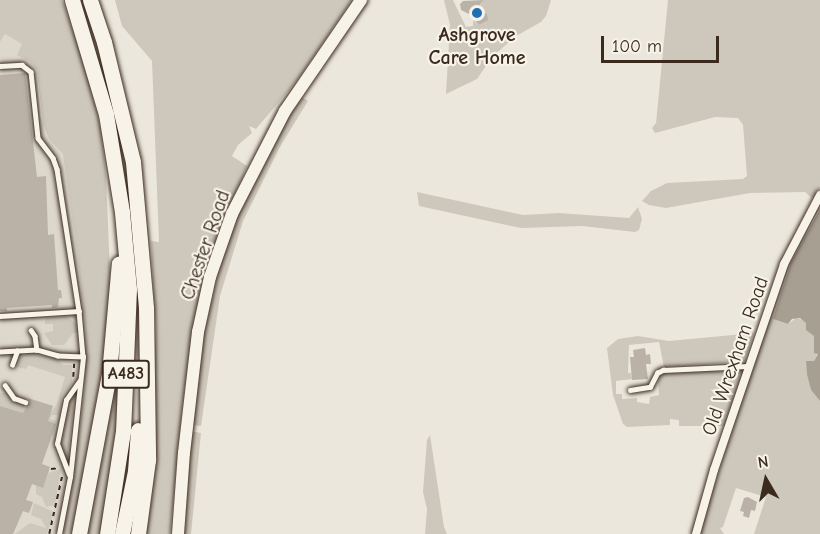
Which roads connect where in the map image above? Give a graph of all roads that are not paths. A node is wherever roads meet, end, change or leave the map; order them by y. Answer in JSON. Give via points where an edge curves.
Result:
{"nodes":[{"id":1,"x":72,"y":0,"type":"edge"},
{"id":2,"x":90,"y":0,"type":"edge"},
{"id":3,"x":361,"y":0,"type":"edge"},
{"id":4,"x":0,"y":66,"type":"edge"},
{"id":5,"x":820,"y":195,"type":"edge"},
{"id":6,"x":122,"y":212,"type":"junction"},
{"id":7,"x":79,"y":311,"type":"junction"},
{"id":8,"x":0,"y":316,"type":"edge"},
{"id":9,"x":31,"y":330,"type":"dead end"},
{"id":10,"x":146,"y":346,"type":"junction"},
{"id":11,"x":37,"y":350,"type":"junction"},
{"id":12,"x":17,"y":351,"type":"junction"},
{"id":13,"x":0,"y":352,"type":"edge"},
{"id":14,"x":82,"y":357,"type":"junction"},
{"id":15,"x":12,"y":365,"type":"dead end"},
{"id":16,"x":751,"y":366,"type":"junction"},
{"id":17,"x":81,"y":378,"type":"junction"},
{"id":18,"x":5,"y":385,"type":"dead end"},
{"id":19,"x":630,"y":390,"type":"dead end"},
{"id":20,"x":25,"y":402,"type":"dead end"},
{"id":21,"x":70,"y":477,"type":"junction"},
{"id":22,"x":59,"y":534,"type":"edge"},
{"id":23,"x":80,"y":534,"type":"edge"},
{"id":24,"x":106,"y":534,"type":"edge"},
{"id":25,"x":122,"y":534,"type":"edge"},
{"id":26,"x":138,"y":534,"type":"edge"},
{"id":27,"x":178,"y":534,"type":"edge"},
{"id":28,"x":696,"y":534,"type":"edge"}],
"edges":[{"from":1,"to":6,"type":"highway","number":"A483","via":[[106,114]]},
{"from":2,"to":10,"type":"highway","number":"A483","via":[[133,162]]},
{"from":3,"to":27,"type":"main road","name":"Chester Road","via":[[285,111],[247,182],[210,277],[194,360]]},
{"from":4,"to":7,"type":"lane","via":[[22,65],[31,72],[38,138],[56,163]]},
{"from":5,"to":16,"type":"street","name":"Old Wrexham Road","via":[[784,264]]},
{"from":6,"to":23,"type":"highway","number":"A483","via":[[109,374]]},
{"from":6,"to":24,"type":"highway","number":"A483","via":[[129,289],[127,355],[123,431]]},
{"from":7,"to":8,"type":"lane"},
{"from":7,"to":14,"type":"lane"},
{"from":9,"to":11,"type":"lane"},
{"from":10,"to":25,"type":"highway","number":"A483","via":[[135,471]]},
{"from":10,"to":26,"type":"highway","number":"A483","via":[[148,459]]},
{"from":11,"to":12,"type":"lane"},
{"from":11,"to":14,"type":"lane"},
{"from":12,"to":13,"type":"lane"},
{"from":12,"to":15,"type":"lane"},
{"from":14,"to":17,"type":"lane"},
{"from":16,"to":19,"type":"lane","via":[[663,370],[650,387]]},
{"from":16,"to":28,"type":"street","name":"Old Wrexham Road"},
{"from":17,"to":21,"type":"lane"},
{"from":17,"to":21,"type":"lane","via":[[65,404],[57,444]]},
{"from":18,"to":20,"type":"lane","via":[[14,398]]},
{"from":21,"to":22,"type":"lane"}]}
